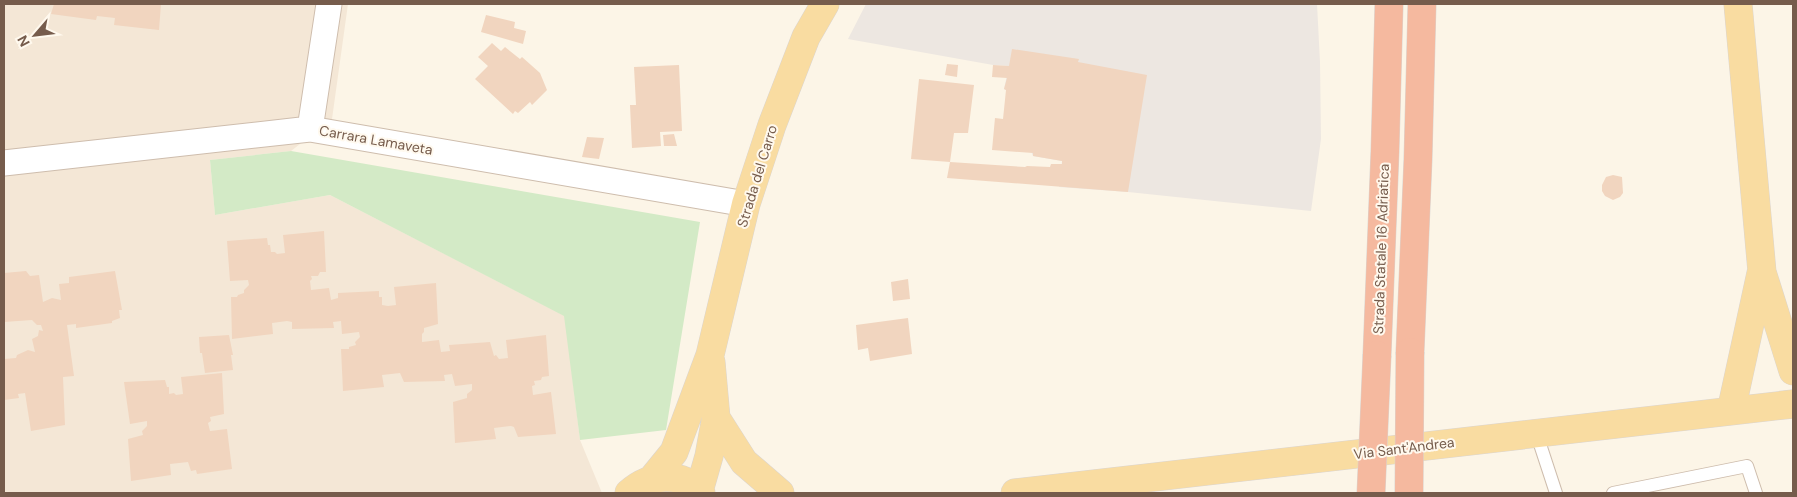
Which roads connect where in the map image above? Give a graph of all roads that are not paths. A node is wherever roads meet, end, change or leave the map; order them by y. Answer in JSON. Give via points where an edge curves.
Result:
{"nodes":[{"id":1,"x":329,"y":4,"type":"edge"},
{"id":2,"x":826,"y":4,"type":"edge"},
{"id":3,"x":1368,"y":4,"type":"edge"},
{"id":4,"x":1389,"y":4,"type":"edge"},
{"id":5,"x":1422,"y":4,"type":"edge"},
{"id":6,"x":1440,"y":4,"type":"edge"},
{"id":7,"x":1738,"y":4,"type":"edge"},
{"id":8,"x":310,"y":129,"type":"junction"},
{"id":9,"x":1385,"y":151,"type":"junction"},
{"id":10,"x":1418,"y":159,"type":"junction"},
{"id":11,"x":4,"y":163,"type":"edge"},
{"id":12,"x":746,"y":204,"type":"junction"},
{"id":13,"x":1762,"y":272,"type":"junction"},
{"id":14,"x":710,"y":355,"type":"junction"},
{"id":15,"x":1793,"y":371,"type":"edge"},
{"id":16,"x":1793,"y":404,"type":"edge"},
{"id":17,"x":1731,"y":411,"type":"junction"},
{"id":18,"x":716,"y":418,"type":"junction"},
{"id":19,"x":1536,"y":432,"type":"junction"},
{"id":20,"x":652,"y":479,"type":"junction"},
{"id":21,"x":700,"y":492,"type":"edge"},
{"id":22,"x":629,"y":493,"type":"edge"},
{"id":23,"x":780,"y":493,"type":"edge"},
{"id":24,"x":1015,"y":493,"type":"edge"},
{"id":25,"x":1371,"y":493,"type":"edge"},
{"id":26,"x":1409,"y":493,"type":"edge"},
{"id":27,"x":1556,"y":493,"type":"edge"},
{"id":28,"x":1619,"y":493,"type":"edge"},
{"id":29,"x":1756,"y":493,"type":"edge"}],
"edges":[{"from":1,"to":8,"type":"street"},
{"from":2,"to":12,"type":"main road","name":"Strada del Carro","via":[[802,46]]},
{"from":3,"to":9,"type":"highway","via":[[1372,14]]},
{"from":4,"to":9,"type":"highway","name":"Strada Statale 16 Adriatica"},
{"from":5,"to":10,"type":"highway"},
{"from":6,"to":10,"type":"highway"},
{"from":7,"to":13,"type":"main road"},
{"from":8,"to":11,"type":"street","name":"Carrara Lamaveta"},
{"from":8,"to":12,"type":"street","name":"Carrara Lamaveta"},
{"from":9,"to":25,"type":"highway","name":"Strada Statale 16 Adriatica","bridge":true},
{"from":10,"to":26,"type":"highway","bridge":true,"via":[[1410,352]]},
{"from":12,"to":14,"type":"main road","name":"Strada del Carro"},
{"from":13,"to":15,"type":"main road"},
{"from":13,"to":17,"type":"main road"},
{"from":14,"to":18,"type":"main road","name":"Strada del Carro"},
{"from":14,"to":20,"type":"main road","name":"Strada del Carro","via":[[674,452]]},
{"from":16,"to":17,"type":"main road","name":"Via Sant'Andrea"},
{"from":17,"to":19,"type":"main road","name":"Via Sant'Andrea"},
{"from":18,"to":21,"type":"main road","name":"Strada del Carro"},
{"from":18,"to":23,"type":"main road","via":[[744,462]]},
{"from":19,"to":24,"type":"main road","name":"Via Sant'Andrea"},
{"from":19,"to":27,"type":"lane"},
{"from":20,"to":21,"type":"main road","via":[[677,478]]},
{"from":20,"to":22,"type":"main road"},
{"from":28,"to":29,"type":"lane","via":[[1747,466]]}]}
